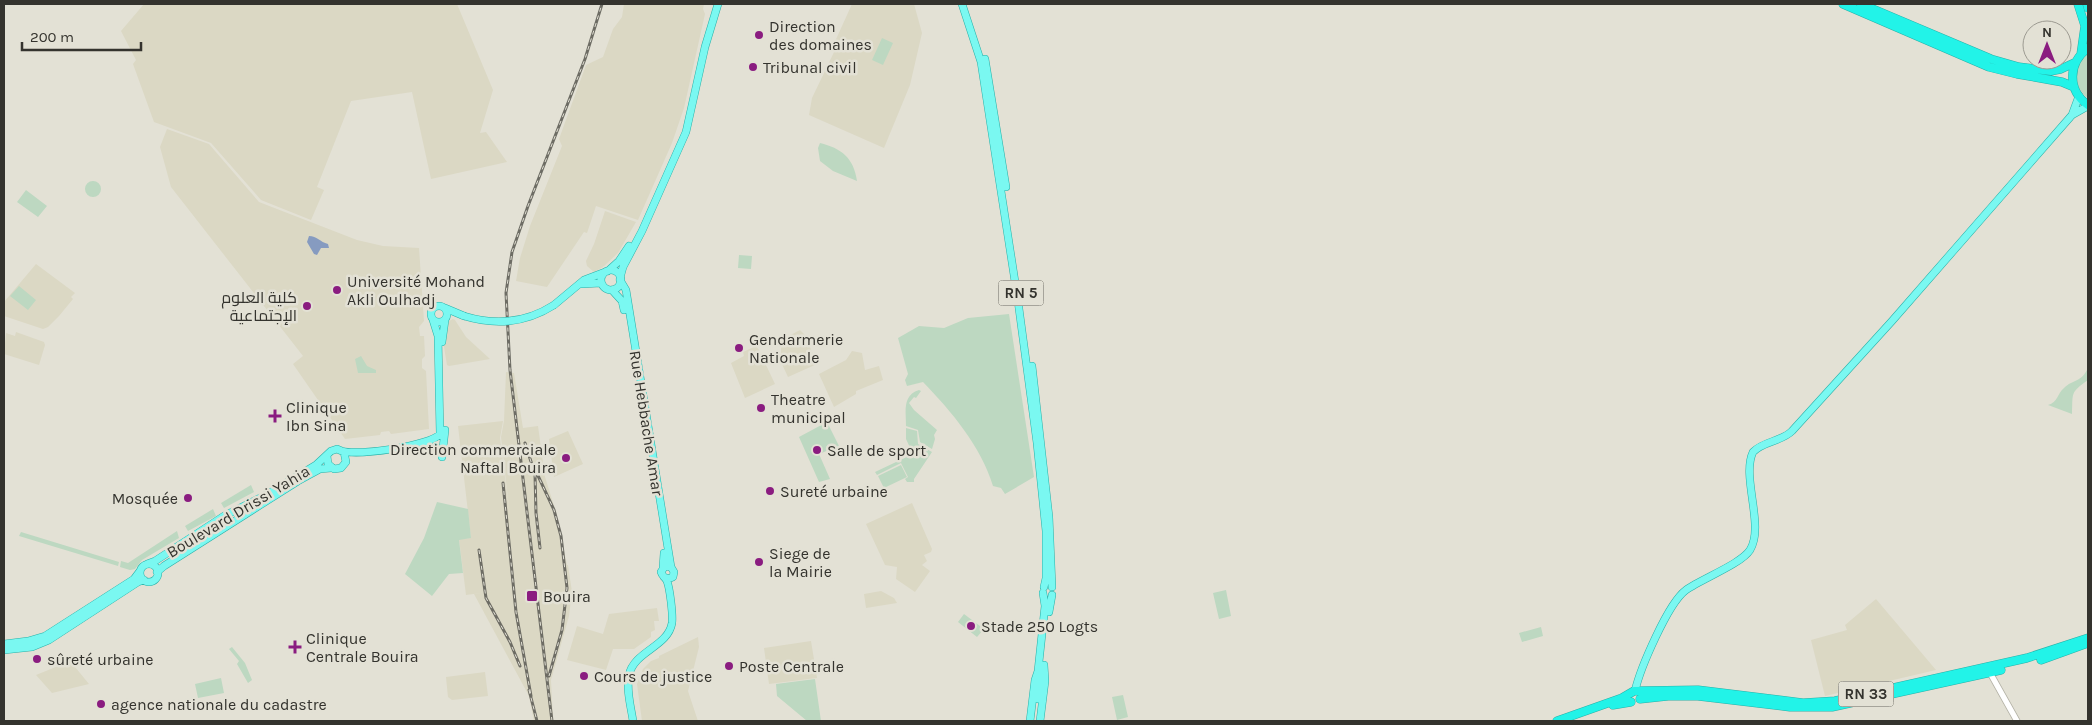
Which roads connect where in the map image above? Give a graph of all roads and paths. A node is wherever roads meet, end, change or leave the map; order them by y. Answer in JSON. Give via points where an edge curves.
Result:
{"nodes":[{"id":1,"x":714,"y":4,"type":"edge"},
{"id":2,"x":718,"y":4,"type":"edge"},
{"id":3,"x":962,"y":4,"type":"edge"},
{"id":4,"x":967,"y":4,"type":"edge"},
{"id":5,"x":1844,"y":4,"type":"edge"},
{"id":6,"x":1861,"y":4,"type":"edge"},
{"id":7,"x":2078,"y":4,"type":"edge"},
{"id":8,"x":2087,"y":4,"type":"edge"},
{"id":9,"x":2088,"y":8,"type":"edge"},
{"id":10,"x":2088,"y":48,"type":"edge"},
{"id":11,"x":2081,"y":54,"type":"junction"},
{"id":12,"x":2076,"y":62,"type":"junction"},
{"id":13,"x":2074,"y":87,"type":"junction"},
{"id":14,"x":2078,"y":96,"type":"junction"},
{"id":15,"x":2088,"y":106,"type":"edge"},
{"id":16,"x":2072,"y":115,"type":"junction"},
{"id":17,"x":627,"y":258,"type":"junction"},
{"id":18,"x":606,"y":272,"type":"junction"},
{"id":19,"x":620,"y":279,"type":"junction"},
{"id":20,"x":601,"y":283,"type":"junction"},
{"id":21,"x":576,"y":286,"type":"junction"},
{"id":22,"x":612,"y":290,"type":"junction"},
{"id":23,"x":626,"y":290,"type":"junction"},
{"id":24,"x":446,"y":308,"type":"junction"},
{"id":25,"x":464,"y":316,"type":"junction"},
{"id":26,"x":446,"y":319,"type":"junction"},
{"id":27,"x":433,"y":320,"type":"junction"},
{"id":28,"x":409,"y":445,"type":"junction"},
{"id":29,"x":342,"y":450,"type":"junction"},
{"id":30,"x":327,"y":456,"type":"junction"},
{"id":31,"x":331,"y":468,"type":"junction"},
{"id":32,"x":147,"y":564,"type":"junction"},
{"id":33,"x":671,"y":567,"type":"junction"},
{"id":34,"x":663,"y":568,"type":"junction"},
{"id":35,"x":140,"y":571,"type":"junction"},
{"id":36,"x":158,"y":572,"type":"junction"},
{"id":37,"x":664,"y":577,"type":"junction"},
{"id":38,"x":672,"y":578,"type":"junction"},
{"id":39,"x":144,"y":580,"type":"junction"},
{"id":40,"x":1044,"y":590,"type":"junction"},
{"id":41,"x":1052,"y":591,"type":"junction"},
{"id":42,"x":2088,"y":638,"type":"edge"},
{"id":43,"x":4,"y":644,"type":"edge"},
{"id":44,"x":2088,"y":644,"type":"edge"},
{"id":45,"x":4,"y":650,"type":"edge"},
{"id":46,"x":1989,"y":670,"type":"junction"},
{"id":47,"x":1042,"y":675,"type":"junction"},
{"id":48,"x":1635,"y":696,"type":"junction"},
{"id":49,"x":633,"y":721,"type":"edge"},
{"id":50,"x":637,"y":721,"type":"edge"},
{"id":51,"x":1030,"y":721,"type":"edge"},
{"id":52,"x":1035,"y":721,"type":"edge"},
{"id":53,"x":1040,"y":721,"type":"edge"},
{"id":54,"x":1556,"y":721,"type":"edge"},
{"id":55,"x":1566,"y":721,"type":"edge"},
{"id":56,"x":2017,"y":721,"type":"edge"}],
"edges":[{"from":1,"to":18,"type":"main road","via":[[678,138],[635,235],[622,256]]},
{"from":2,"to":17,"type":"main road","via":[[686,132]]},
{"from":3,"to":40,"type":"main road","number":"RN 5","via":[[981,62],[1022,330],[1045,524]]},
{"from":4,"to":41,"type":"main road","number":"RN 5","via":[[986,61],[1001,151],[1042,443]]},
{"from":5,"to":13,"type":"highway","via":[[1989,67]]},
{"from":6,"to":12,"type":"highway","via":[[2009,65],[2056,70]]},
{"from":7,"to":11,"type":"highway","via":[[2085,26]]},
{"from":8,"to":9,"type":"highway"},
{"from":10,"to":11,"type":"highway"},
{"from":11,"to":12,"type":"highway"},
{"from":12,"to":13,"type":"highway","via":[[2072,74]]},
{"from":13,"to":14,"type":"highway"},
{"from":14,"to":15,"type":"highway"},
{"from":14,"to":16,"type":"main road"},
{"from":15,"to":16,"type":"main road"},
{"from":16,"to":48,"type":"main road","via":[[1811,412],[1785,438],[1753,452],[1750,465],[1754,526],[1749,552],[1676,599],[1651,650]]},
{"from":17,"to":19,"type":"main road"},
{"from":17,"to":23,"type":"main road"},
{"from":18,"to":19,"type":"main road","via":[[616,272]]},
{"from":18,"to":20,"type":"main road"},
{"from":18,"to":21,"type":"main road"},
{"from":19,"to":22,"type":"main road","via":[[619,286]]},
{"from":19,"to":23,"type":"main road","name":"Rue Hebbache Amar"},
{"from":20,"to":21,"type":"main road"},
{"from":20,"to":22,"type":"main road"},
{"from":21,"to":25,"type":"main road","bridge":true,"via":[[535,316],[510,322],[486,322]]},
{"from":22,"to":34,"type":"main road","name":"Rue Hebbache Amar","via":[[622,301],[625,312],[664,547]]},
{"from":23,"to":33,"type":"main road","name":"Rue Hebbache Amar"},
{"from":24,"to":25,"type":"main road"},
{"from":24,"to":26,"type":"main road"},
{"from":24,"to":27,"type":"main road","via":[[434,308],[431,313]]},
{"from":25,"to":26,"type":"main road"},
{"from":26,"to":27,"type":"main road"},
{"from":26,"to":28,"type":"main road","via":[[442,337],[445,432],[442,457],[434,446]]},
{"from":27,"to":28,"type":"main road","via":[[438,336],[441,432],[435,438]]},
{"from":28,"to":29,"type":"main road","via":[[358,453]]},
{"from":29,"to":30,"type":"main road","via":[[333,450]]},
{"from":29,"to":31,"type":"main road","via":[[345,464],[339,469]]},
{"from":30,"to":31,"type":"main road"},
{"from":30,"to":32,"type":"main road","name":"Boulevard Drissi Yahia"},
{"from":31,"to":36,"type":"main road","name":"Boulevard Drissi Yahia","via":[[320,469],[303,478]]},
{"from":32,"to":35,"type":"main road"},
{"from":32,"to":36,"type":"main road"},
{"from":33,"to":34,"type":"main road"},
{"from":33,"to":38,"type":"main road","via":[[674,572]]},
{"from":34,"to":37,"type":"main road"},
{"from":35,"to":39,"type":"main road"},
{"from":35,"to":43,"type":"main road","via":[[134,579],[45,636]]},
{"from":36,"to":39,"type":"main road","via":[[154,580]]},
{"from":37,"to":38,"type":"main road"},
{"from":37,"to":49,"type":"main road","via":[[672,623],[666,635],[631,669],[628,683]]},
{"from":38,"to":50,"type":"main road","via":[[676,623],[669,639],[641,662],[635,672]]},
{"from":39,"to":45,"type":"main road","via":[[49,640],[32,647]]},
{"from":40,"to":41,"type":"main road","via":[[1047,596]]},
{"from":40,"to":47,"type":"main road","number":"RN 5"},
{"from":41,"to":47,"type":"main road","number":"RN 5"},
{"from":42,"to":46,"type":"highway","number":"RN 33"},
{"from":44,"to":46,"type":"highway","number":"RN 33","via":[[2044,659]]},
{"from":46,"to":48,"type":"highway","number":"RN 33","via":[[1857,703],[1822,708],[1698,696]]},
{"from":46,"to":56,"type":"street"},
{"from":47,"to":51,"type":"main road","via":[[1035,680]]},
{"from":47,"to":52,"type":"main road","number":"RN 5"},
{"from":47,"to":53,"type":"main road"},
{"from":48,"to":54,"type":"highway","number":"RN 33"},
{"from":48,"to":55,"type":"highway","number":"RN 33"}]}
